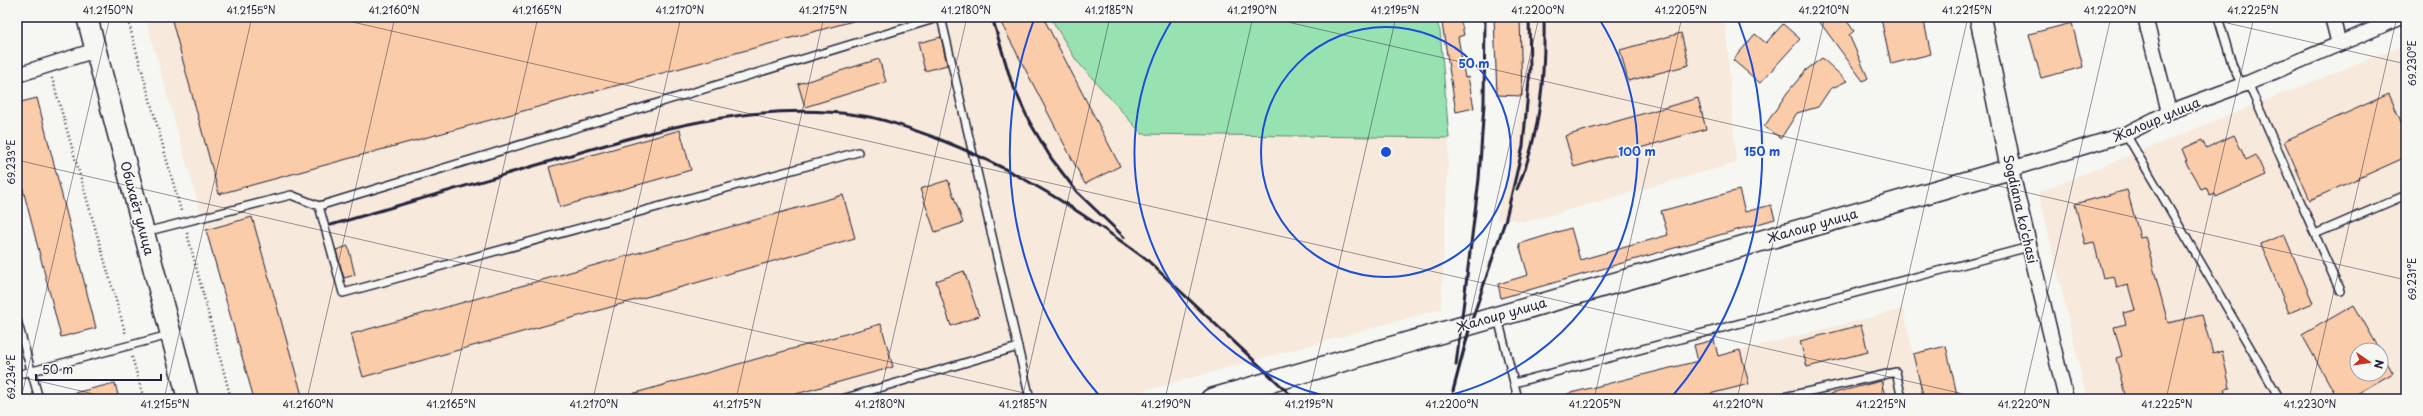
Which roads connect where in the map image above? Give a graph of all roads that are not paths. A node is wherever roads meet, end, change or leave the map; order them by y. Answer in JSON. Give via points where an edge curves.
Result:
{"nodes":[{"id":1,"x":87,"y":17,"type":"edge"},
{"id":2,"x":941,"y":17,"type":"edge"},
{"id":3,"x":1980,"y":17,"type":"edge"},
{"id":4,"x":2145,"y":17,"type":"edge"},
{"id":5,"x":2218,"y":17,"type":"edge"},
{"id":6,"x":2332,"y":17,"type":"edge"},
{"id":7,"x":2402,"y":17,"type":"edge"},
{"id":8,"x":2339,"y":44,"type":"junction"},
{"id":9,"x":96,"y":50,"type":"junction"},
{"id":10,"x":17,"y":75,"type":"edge"},
{"id":11,"x":2245,"y":84,"type":"junction"},
{"id":12,"x":2170,"y":112,"type":"junction"},
{"id":13,"x":2126,"y":134,"type":"junction"},
{"id":14,"x":858,"y":152,"type":"dead end"},
{"id":15,"x":2011,"y":169,"type":"junction"},
{"id":16,"x":2406,"y":195,"type":"edge"},
{"id":17,"x":319,"y":206,"type":"junction"},
{"id":18,"x":144,"y":232,"type":"junction"},
{"id":19,"x":2315,"y":234,"type":"junction"},
{"id":20,"x":2029,"y":247,"type":"junction"},
{"id":21,"x":2340,"y":291,"type":"dead end"},
{"id":22,"x":1498,"y":315,"type":"junction"},
{"id":23,"x":17,"y":320,"type":"edge"},
{"id":24,"x":171,"y":334,"type":"junction"},
{"id":25,"x":1018,"y":347,"type":"junction"},
{"id":26,"x":31,"y":372,"type":"junction"},
{"id":27,"x":17,"y":375,"type":"edge"},
{"id":28,"x":1514,"y":383,"type":"junction"},
{"id":29,"x":1264,"y":391,"type":"edge"},
{"id":30,"x":39,"y":399,"type":"edge"},
{"id":31,"x":188,"y":399,"type":"edge"},
{"id":32,"x":842,"y":399,"type":"edge"},
{"id":33,"x":1030,"y":399,"type":"edge"},
{"id":34,"x":1210,"y":399,"type":"edge"},
{"id":35,"x":1518,"y":399,"type":"edge"},
{"id":36,"x":1775,"y":399,"type":"edge"},
{"id":37,"x":1902,"y":399,"type":"edge"},
{"id":38,"x":2066,"y":399,"type":"edge"},
{"id":39,"x":2280,"y":399,"type":"edge"}],
"edges":[{"from":1,"to":9,"type":"street","name":"Обихаёт улица"},
{"from":2,"to":17,"type":"lane"},
{"from":2,"to":25,"type":"lane"},
{"from":3,"to":15,"type":"street","name":"Sogdiana ko'chasi"},
{"from":4,"to":12,"type":"street"},
{"from":5,"to":11,"type":"lane","via":[[2233,67]]},
{"from":6,"to":8,"type":"street"},
{"from":7,"to":8,"type":"street","name":"Жалоир улица"},
{"from":8,"to":11,"type":"street","name":"Жалоир улица"},
{"from":9,"to":10,"type":"street"},
{"from":9,"to":18,"type":"street","name":"Обихаёт улица"},
{"from":11,"to":12,"type":"street","name":"Жалоир улица"},
{"from":11,"to":19,"type":"lane"},
{"from":12,"to":13,"type":"street","name":"Жалоир улица"},
{"from":13,"to":15,"type":"street","name":"Жалоир улица"},
{"from":13,"to":39,"type":"lane"},
{"from":14,"to":17,"type":"lane","via":[[343,293]]},
{"from":15,"to":20,"type":"street","name":"Sogdiana ko'chasi"},
{"from":15,"to":22,"type":"street","name":"Жалоир улица"},
{"from":16,"to":19,"type":"lane"},
{"from":17,"to":18,"type":"lane","via":[[291,195]]},
{"from":18,"to":24,"type":"street","name":"Обихаёт улица"},
{"from":19,"to":21,"type":"lane"},
{"from":20,"to":28,"type":"lane"},
{"from":20,"to":38,"type":"street","name":"Sogdiana ko'chasi"},
{"from":22,"to":28,"type":"lane"},
{"from":22,"to":29,"type":"street","name":"Жалоир улица"},
{"from":23,"to":26,"type":"lane"},
{"from":24,"to":26,"type":"lane"},
{"from":24,"to":31,"type":"street","name":"Обихаёт улица"},
{"from":25,"to":32,"type":"lane"},
{"from":25,"to":33,"type":"lane"},
{"from":26,"to":27,"type":"lane"},
{"from":26,"to":30,"type":"lane"},
{"from":28,"to":35,"type":"lane"},
{"from":29,"to":34,"type":"street","name":"Жалоир улица"},
{"from":36,"to":37,"type":"lane","via":[[1896,372]]}]}
